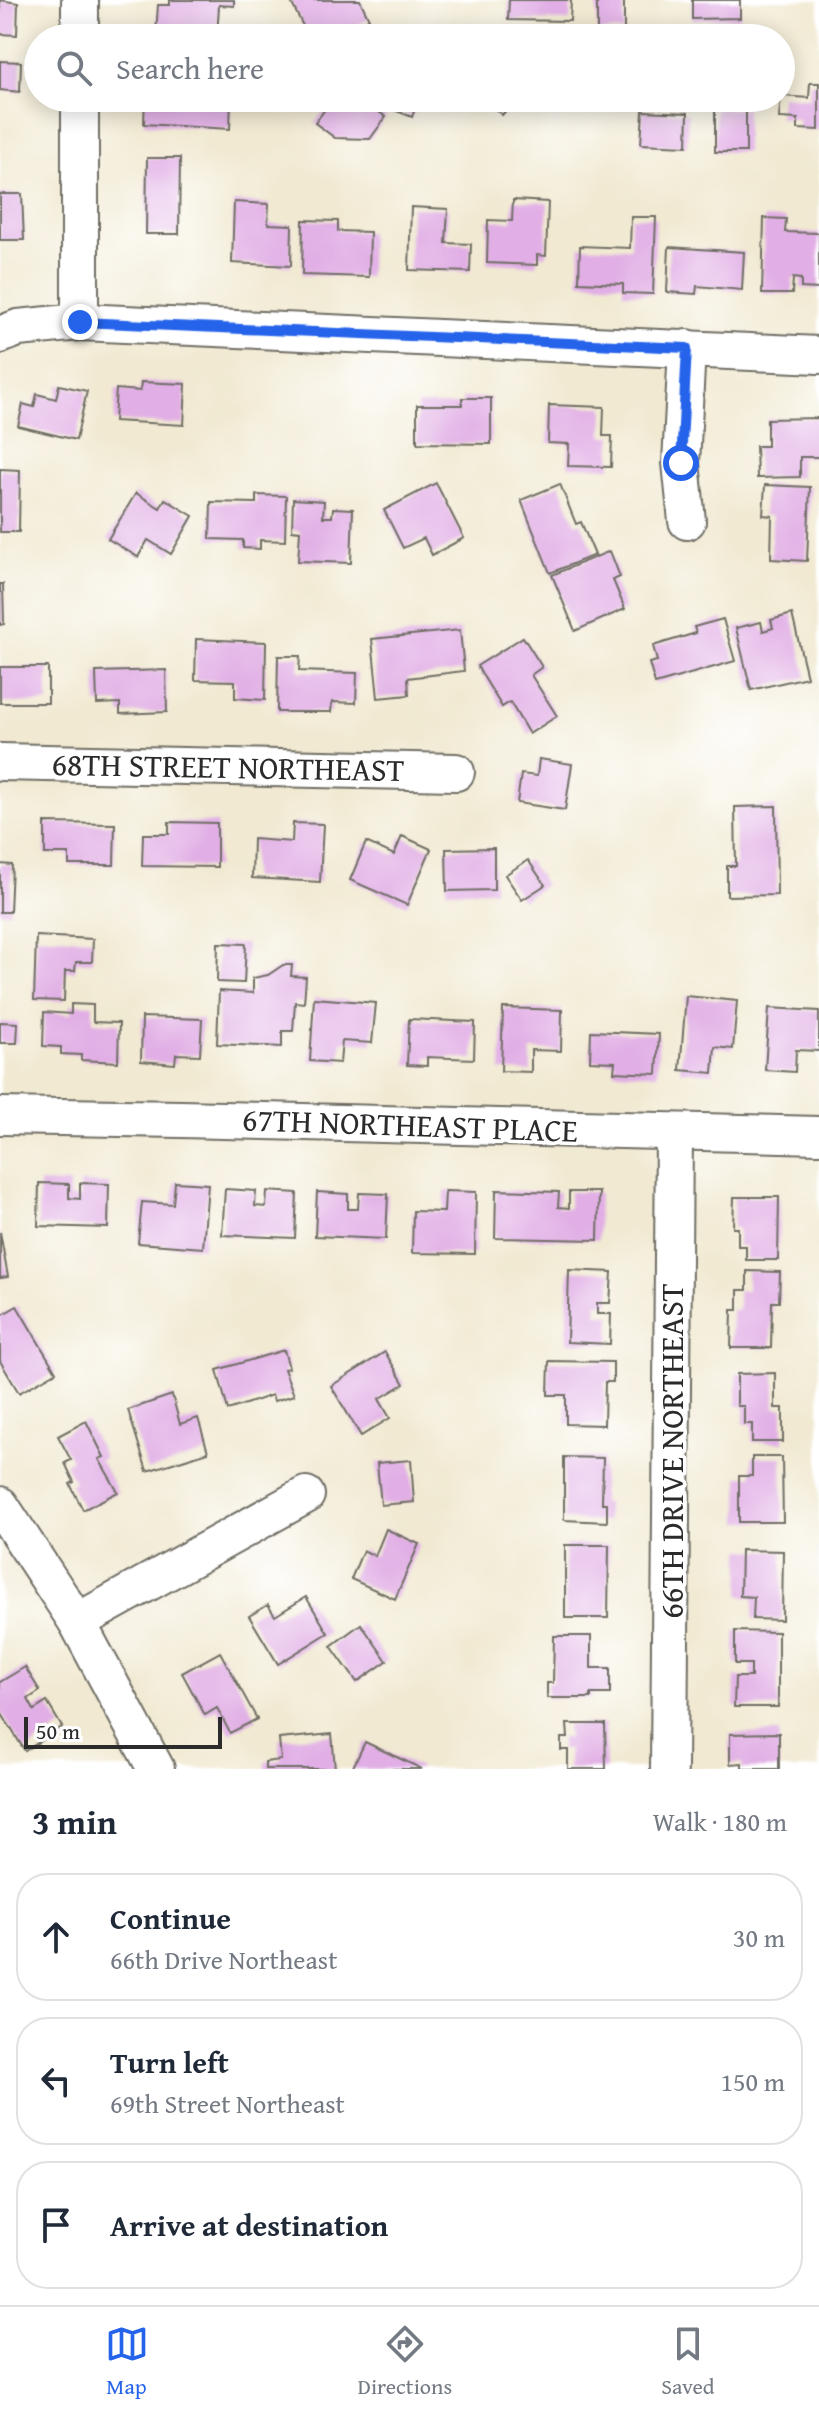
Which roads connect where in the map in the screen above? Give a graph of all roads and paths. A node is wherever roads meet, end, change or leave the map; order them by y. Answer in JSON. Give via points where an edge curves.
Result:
{"nodes":[{"id":1,"x":80,"y":0,"type":"edge"},
{"id":2,"x":80,"y":24,"type":"edge"},
{"id":3,"x":80,"y":112,"type":"edge"},
{"id":4,"x":80,"y":322,"type":"junction"},
{"id":5,"x":0,"y":335,"type":"edge"},
{"id":6,"x":687,"y":348,"type":"junction"},
{"id":7,"x":819,"y":355,"type":"edge"},
{"id":8,"x":687,"y":521,"type":"dead end"},
{"id":9,"x":0,"y":762,"type":"edge"},
{"id":10,"x":456,"y":772,"type":"dead end"},
{"id":11,"x":0,"y":1116,"type":"edge"},
{"id":12,"x":674,"y":1133,"type":"junction"},
{"id":13,"x":819,"y":1135,"type":"edge"},
{"id":14,"x":306,"y":1495,"type":"dead end"},
{"id":15,"x":0,"y":1505,"type":"edge"},
{"id":16,"x":77,"y":1622,"type":"junction"},
{"id":17,"x":156,"y":1769,"type":"edge"},
{"id":18,"x":669,"y":1769,"type":"edge"}],
"edges":[{"from":1,"to":2,"type":"street"},
{"from":3,"to":4,"type":"street"},
{"from":4,"to":5,"type":"street","via":[[18,328]]},
{"from":4,"to":6,"type":"street"},
{"from":6,"to":7,"type":"street"},
{"from":6,"to":8,"type":"street","via":[[681,463]]},
{"from":9,"to":10,"type":"street","name":"68TH STREET NORTHEAST"},
{"from":11,"to":12,"type":"street","name":"67TH NORTHEAST PLACE"},
{"from":12,"to":13,"type":"street","name":"67TH NORTHEAST PLACE"},
{"from":12,"to":18,"type":"street","name":"66TH DRIVE NORTHEAST"},
{"from":14,"to":16,"type":"street"},
{"from":15,"to":16,"type":"street"},
{"from":16,"to":17,"type":"street"}]}
